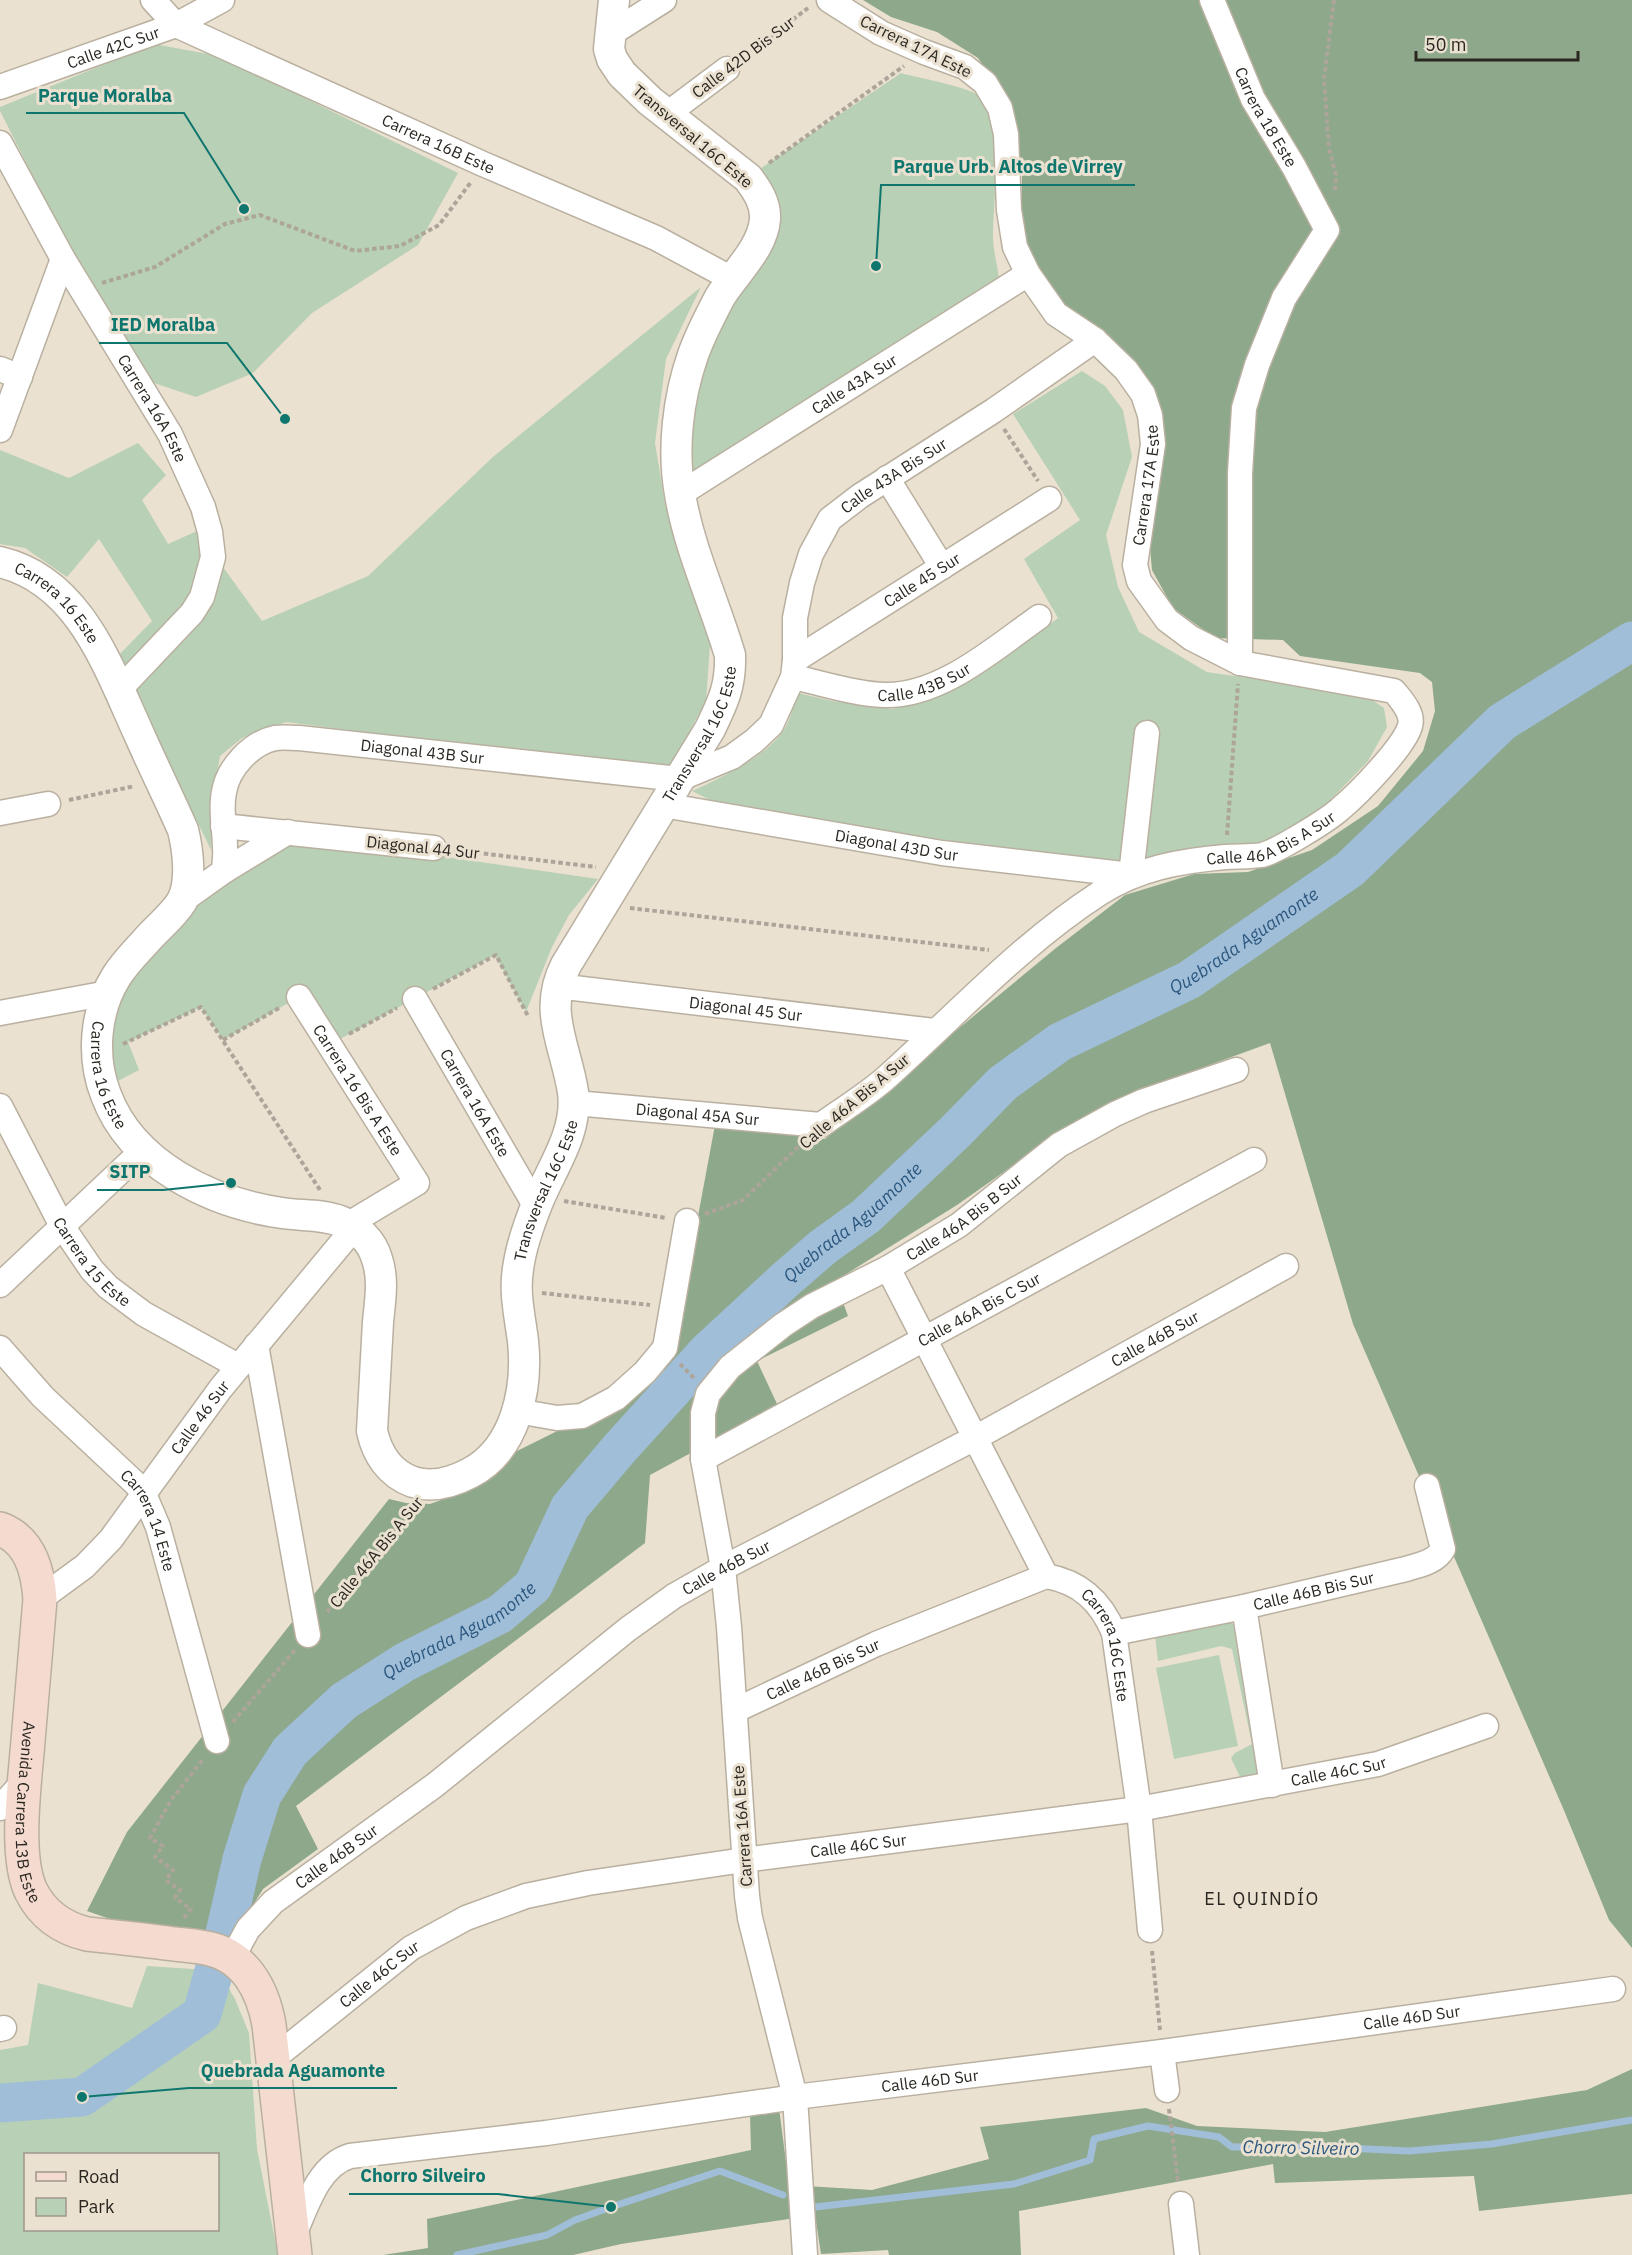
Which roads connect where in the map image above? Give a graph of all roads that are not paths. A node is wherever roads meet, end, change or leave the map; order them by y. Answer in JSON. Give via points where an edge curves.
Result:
{"nodes":[{"id":1,"x":153,"y":0,"type":"edge"},
{"id":2,"x":222,"y":0,"type":"edge"},
{"id":3,"x":614,"y":0,"type":"edge"},
{"id":4,"x":664,"y":0,"type":"edge"},
{"id":5,"x":1212,"y":0,"type":"edge"},
{"id":6,"x":820,"y":3,"type":"edge"},
{"id":7,"x":176,"y":25,"type":"junction"},
{"id":8,"x":609,"y":35,"type":"junction"},
{"id":9,"x":727,"y":69,"type":"road end"},
{"id":10,"x":0,"y":87,"type":"edge"},
{"id":11,"x":667,"y":114,"type":"junction"},
{"id":12,"x":0,"y":143,"type":"edge"},
{"id":13,"x":63,"y":259,"type":"junction"},
{"id":14,"x":1028,"y":274,"type":"junction"},
{"id":15,"x":732,"y":279,"type":"junction"},
{"id":16,"x":1095,"y":340,"type":"junction"},
{"id":17,"x":10,"y":373,"type":"edge"},
{"id":18,"x":0,"y":430,"type":"edge"},
{"id":19,"x":887,"y":478,"type":"junction"},
{"id":20,"x":680,"y":494,"type":"junction"},
{"id":21,"x":1049,"y":499,"type":"road end"},
{"id":22,"x":0,"y":562,"type":"edge"},
{"id":23,"x":942,"y":567,"type":"junction"},
{"id":24,"x":1039,"y":617,"type":"dead end"},
{"id":25,"x":1240,"y":663,"type":"junction"},
{"id":26,"x":794,"y":668,"type":"junction"},
{"id":27,"x":119,"y":690,"type":"junction"},
{"id":28,"x":1394,"y":691,"type":"joint"},
{"id":29,"x":1146,"y":733,"type":"dead end"},
{"id":30,"x":679,"y":778,"type":"junction"},
{"id":31,"x":48,"y":804,"type":"road end"},
{"id":32,"x":663,"y":805,"type":"junction"},
{"id":33,"x":0,"y":813,"type":"edge"},
{"id":34,"x":223,"y":826,"type":"junction"},
{"id":35,"x":288,"y":832,"type":"junction"},
{"id":36,"x":434,"y":848,"type":"road end"},
{"id":37,"x":224,"y":871,"type":"junction"},
{"id":38,"x":1131,"y":875,"type":"junction"},
{"id":39,"x":182,"y":901,"type":"junction"},
{"id":40,"x":557,"y":986,"type":"junction"},
{"id":41,"x":108,"y":993,"type":"junction"},
{"id":42,"x":299,"y":997,"type":"road end"},
{"id":43,"x":414,"y":999,"type":"dead end"},
{"id":44,"x":0,"y":1013,"type":"edge"},
{"id":45,"x":934,"y":1031,"type":"junction"},
{"id":46,"x":1236,"y":1070,"type":"dead end"},
{"id":47,"x":575,"y":1103,"type":"junction"},
{"id":48,"x":0,"y":1106,"type":"edge"},
{"id":49,"x":821,"y":1125,"type":"joint"},
{"id":50,"x":143,"y":1150,"type":"junction"},
{"id":51,"x":1254,"y":1160,"type":"dead end"},
{"id":52,"x":417,"y":1183,"type":"joint"},
{"id":53,"x":538,"y":1202,"type":"junction"},
{"id":54,"x":687,"y":1221,"type":"road end"},
{"id":55,"x":347,"y":1224,"type":"junction"},
{"id":56,"x":62,"y":1226,"type":"junction"},
{"id":57,"x":1286,"y":1266,"type":"dead end"},
{"id":58,"x":888,"y":1268,"type":"junction"},
{"id":59,"x":0,"y":1285,"type":"edge"},
{"id":60,"x":925,"y":1340,"type":"junction"},
{"id":61,"x":256,"y":1345,"type":"junction"},
{"id":62,"x":0,"y":1348,"type":"edge"},
{"id":63,"x":238,"y":1366,"type":"junction"},
{"id":64,"x":701,"y":1386,"type":"joint"},
{"id":65,"x":517,"y":1411,"type":"junction"},
{"id":66,"x":975,"y":1438,"type":"junction"},
{"id":67,"x":703,"y":1459,"type":"junction"},
{"id":68,"x":1427,"y":1486,"type":"dead end"},
{"id":69,"x":144,"y":1494,"type":"junction"},
{"id":70,"x":4,"y":1536,"type":"edge"},
{"id":71,"x":723,"y":1568,"type":"junction"},
{"id":72,"x":1046,"y":1576,"type":"junction"},
{"id":73,"x":39,"y":1599,"type":"junction"},
{"id":74,"x":1245,"y":1607,"type":"junction"},
{"id":75,"x":1114,"y":1633,"type":"junction"},
{"id":76,"x":308,"y":1635,"type":"road end"},
{"id":77,"x":736,"y":1710,"type":"junction"},
{"id":78,"x":1486,"y":1726,"type":"dead end"},
{"id":79,"x":217,"y":1741,"type":"road end"},
{"id":80,"x":25,"y":1780,"type":"junction"},
{"id":81,"x":1272,"y":1785,"type":"junction"},
{"id":82,"x":0,"y":1808,"type":"edge"},
{"id":83,"x":1138,"y":1809,"type":"junction"},
{"id":84,"x":744,"y":1860,"type":"junction"},
{"id":85,"x":1150,"y":1930,"type":"road end"},
{"id":86,"x":232,"y":1958,"type":"junction"},
{"id":87,"x":1613,"y":1989,"type":"dead end"},
{"id":88,"x":1162,"y":2052,"type":"junction"},
{"id":89,"x":273,"y":2058,"type":"junction"},
{"id":90,"x":1167,"y":2090,"type":"dead end"},
{"id":91,"x":795,"y":2097,"type":"junction"},
{"id":92,"x":1181,"y":2204,"type":"road end"},
{"id":93,"x":294,"y":2246,"type":"edge"},
{"id":94,"x":805,"y":2255,"type":"edge"},
{"id":95,"x":1188,"y":2255,"type":"edge"}],
"edges":[{"from":1,"to":7,"type":"street","name":"Carrera 16B Este"},
{"from":2,"to":7,"type":"street","name":"Calle 42C Sur"},
{"from":3,"to":8,"type":"street","name":"Transversal 16C Este"},
{"from":4,"to":8,"type":"street"},
{"from":5,"to":25,"type":"street","name":"Carrera 18 Este","via":[[1253,99],[1327,230],[1284,298],[1257,365],[1245,408],[1240,473]]},
{"from":6,"to":14,"type":"street","name":"Carrera 17A Este","via":[[965,67],[985,83],[1000,108],[1006,134],[1015,247]]},
{"from":7,"to":10,"type":"street","name":"Calle 42C Sur"},
{"from":7,"to":15,"type":"street","name":"Carrera 16B Este","via":[[656,238]]},
{"from":8,"to":11,"type":"street","name":"Transversal 16C Este","via":[[612,59],[622,74]]},
{"from":9,"to":11,"type":"street","name":"Calle 42D Bis Sur"},
{"from":11,"to":15,"type":"street","name":"Transversal 16C Este","via":[[748,178],[763,202],[765,219],[754,248]]},
{"from":12,"to":13,"type":"street","name":"Carrera 16A Este"},
{"from":13,"to":17,"type":"street"},
{"from":13,"to":27,"type":"street","name":"Carrera 16A Este","via":[[170,434],[210,532],[213,557],[202,597],[192,613]]},
{"from":14,"to":16,"type":"street","name":"Carrera 17A Este","via":[[1056,314]]},
{"from":14,"to":20,"type":"street","name":"Calle 43A Sur"},
{"from":15,"to":20,"type":"street","name":"Transversal 16C Este","via":[[706,323],[685,386],[678,435]]},
{"from":16,"to":19,"type":"street","name":"Calle 43A Bis Sur"},
{"from":16,"to":25,"type":"street","name":"Carrera 17A Este","via":[[1126,370],[1143,394],[1150,415],[1153,444],[1134,565],[1139,581],[1167,620],[1191,638]]},
{"from":17,"to":18,"type":"street"},
{"from":19,"to":23,"type":"street"},
{"from":19,"to":26,"type":"street","name":"Calle 43A Bis Sur","via":[[830,519],[811,554],[795,618]]},
{"from":20,"to":30,"type":"street","name":"Transversal 16C Este","via":[[730,655],[731,674],[727,693],[710,729]]},
{"from":21,"to":23,"type":"street","name":"Calle 45 Sur"},
{"from":22,"to":27,"type":"street","name":"Carrera 16 Este","via":[[29,571],[80,616]]},
{"from":23,"to":26,"type":"street","name":"Calle 45 Sur"},
{"from":24,"to":26,"type":"street","name":"Calle 43B Sur","via":[[958,673],[908,694],[883,695]]},
{"from":25,"to":28,"type":"street","name":"Carrera 17A Este"},
{"from":26,"to":30,"type":"street","via":[[771,725],[732,757]]},
{"from":27,"to":39,"type":"street","name":"Carrera 16 Este","via":[[183,830],[188,873]]},
{"from":28,"to":38,"type":"street","name":"Calle 46A Bis A Sur","via":[[1408,709],[1411,725],[1381,768],[1339,810],[1262,855],[1165,864]]},
{"from":29,"to":38,"type":"street"},
{"from":30,"to":32,"type":"street","name":"Transversal 16C Este"},
{"from":30,"to":34,"type":"street","name":"Diagonal 43B Sur","via":[[275,738],[238,761],[224,792]]},
{"from":31,"to":33,"type":"street"},
{"from":32,"to":38,"type":"street","name":"Diagonal 43D Sur","via":[[942,854]]},
{"from":32,"to":40,"type":"street","name":"Transversal 16C Este"},
{"from":34,"to":35,"type":"street","name":"Diagonal 44 Sur"},
{"from":34,"to":37,"type":"street","name":"Diagonal 43B Sur"},
{"from":35,"to":36,"type":"street","name":"Diagonal 44 Sur"},
{"from":35,"to":37,"type":"street"},
{"from":37,"to":39,"type":"street"},
{"from":38,"to":45,"type":"street","name":"Calle 46A Bis A Sur","via":[[1020,954]]},
{"from":39,"to":41,"type":"street","name":"Carrera 16 Este","via":[[128,961]]},
{"from":40,"to":45,"type":"street","name":"Diagonal 45 Sur"},
{"from":40,"to":47,"type":"street","name":"Transversal 16C Este","via":[[555,1011]]},
{"from":41,"to":44,"type":"street"},
{"from":41,"to":50,"type":"street","name":"Carrera 16 Este","via":[[99,1028],[100,1078],[112,1110]]},
{"from":42,"to":52,"type":"street","name":"Carrera 16 Bis A Este"},
{"from":43,"to":53,"type":"street","name":"Carrera 16A Este"},
{"from":45,"to":49,"type":"street","name":"Calle 46A Bis A Sur","via":[[885,1078]]},
{"from":46,"to":58,"type":"street","name":"Calle 46A Bis B Sur","via":[[1144,1101],[1087,1129],[1059,1145],[959,1225]]},
{"from":47,"to":49,"type":"street","name":"Diagonal 45A Sur"},
{"from":47,"to":53,"type":"street","name":"Transversal 16C Este","via":[[572,1124]]},
{"from":48,"to":56,"type":"street","name":"Carrera 15 Este"},
{"from":50,"to":55,"type":"street","name":"Carrera 16 Este","via":[[168,1171],[214,1196]]},
{"from":50,"to":56,"type":"street"},
{"from":51,"to":60,"type":"street","name":"Calle 46A Bis C Sur"},
{"from":52,"to":55,"type":"street","name":"Calle 46 Sur"},
{"from":53,"to":65,"type":"street","name":"Transversal 16C Este","via":[[518,1269],[524,1380]]},
{"from":54,"to":65,"type":"street","via":[[665,1348],[645,1372],[616,1398],[582,1416],[557,1418]]},
{"from":55,"to":61,"type":"street","name":"Calle 46 Sur"},
{"from":55,"to":65,"type":"street","name":"Calle 46A Bis A Sur","via":[[368,1240],[381,1276],[372,1431],[382,1457],[395,1472],[431,1485],[459,1478],[484,1464],[503,1443]]},
{"from":56,"to":59,"type":"street"},
{"from":56,"to":63,"type":"street","name":"Carrera 15 Este","via":[[108,1287],[144,1314]]},
{"from":57,"to":66,"type":"street","name":"Calle 46B Sur"},
{"from":58,"to":60,"type":"street"},
{"from":58,"to":64,"type":"street","name":"Calle 46A Bis B Sur","via":[[812,1306]]},
{"from":60,"to":66,"type":"street"},
{"from":60,"to":67,"type":"street","name":"Calle 46A Bis C Sur"},
{"from":61,"to":63,"type":"street","name":"Calle 46 Sur"},
{"from":61,"to":76,"type":"street"},
{"from":62,"to":69,"type":"street","name":"Carrera 14 Este","via":[[43,1397]]},
{"from":63,"to":69,"type":"street","name":"Calle 46 Sur"},
{"from":64,"to":67,"type":"street","name":"Carrera 16A Este"},
{"from":66,"to":71,"type":"street","name":"Calle 46B Sur"},
{"from":66,"to":72,"type":"street"},
{"from":67,"to":71,"type":"street","name":"Carrera 16A Este"},
{"from":68,"to":74,"type":"street","name":"Calle 46B Bis Sur","via":[[1443,1549],[1429,1562]]},
{"from":69,"to":73,"type":"street","name":"Calle 46 Sur","via":[[85,1566]]},
{"from":69,"to":79,"type":"street","name":"Carrera 14 Este","via":[[158,1527]]},
{"from":70,"to":73,"type":"main road","name":"Avenida Carrera 13B Este","via":[[24,1546],[33,1561]]},
{"from":71,"to":77,"type":"street","name":"Carrera 16A Este"},
{"from":71,"to":86,"type":"street","name":"Calle 46B Sur","via":[[628,1629],[435,1785],[273,1902],[248,1929]]},
{"from":72,"to":75,"type":"street","name":"Carrera 16C Este","via":[[1071,1583],[1088,1594],[1102,1608]]},
{"from":72,"to":77,"type":"street","name":"Calle 46B Bis Sur","via":[[876,1644]]},
{"from":73,"to":80,"type":"main road","name":"Avenida Carrera 13B Este"},
{"from":74,"to":75,"type":"street","name":"Calle 46B Bis Sur"},
{"from":74,"to":81,"type":"street"},
{"from":75,"to":83,"type":"street","name":"Carrera 16C Este"},
{"from":77,"to":84,"type":"street","name":"Carrera 16A Este"},
{"from":78,"to":81,"type":"street","name":"Calle 46C Sur","via":[[1378,1764]]},
{"from":80,"to":82,"type":"street"},
{"from":80,"to":86,"type":"main road","name":"Avenida Carrera 13B Este","via":[[23,1862],[31,1890],[58,1924],[79,1933],[207,1948]]},
{"from":81,"to":83,"type":"street","name":"Calle 46C Sur"},
{"from":83,"to":84,"type":"street","name":"Calle 46C Sur"},
{"from":83,"to":85,"type":"street","name":"Carrera 16C Este"},
{"from":84,"to":89,"type":"street","name":"Calle 46C Sur","via":[[557,1888],[466,1918],[411,1948]]},
{"from":84,"to":91,"type":"street","name":"Carrera 16A Este","via":[[750,1918]]},
{"from":86,"to":89,"type":"main road","via":[[259,1988]]},
{"from":87,"to":88,"type":"street","name":"Calle 46D Sur"},
{"from":88,"to":90,"type":"street"},
{"from":88,"to":91,"type":"street","name":"Calle 46D Sur"},
{"from":89,"to":93,"type":"main road"},
{"from":91,"to":93,"type":"street","name":"Calle 46D Sur","via":[[350,2156],[324,2173]]},
{"from":91,"to":94,"type":"street","name":"Carrera 16A Este"},
{"from":92,"to":95,"type":"street"}]}
